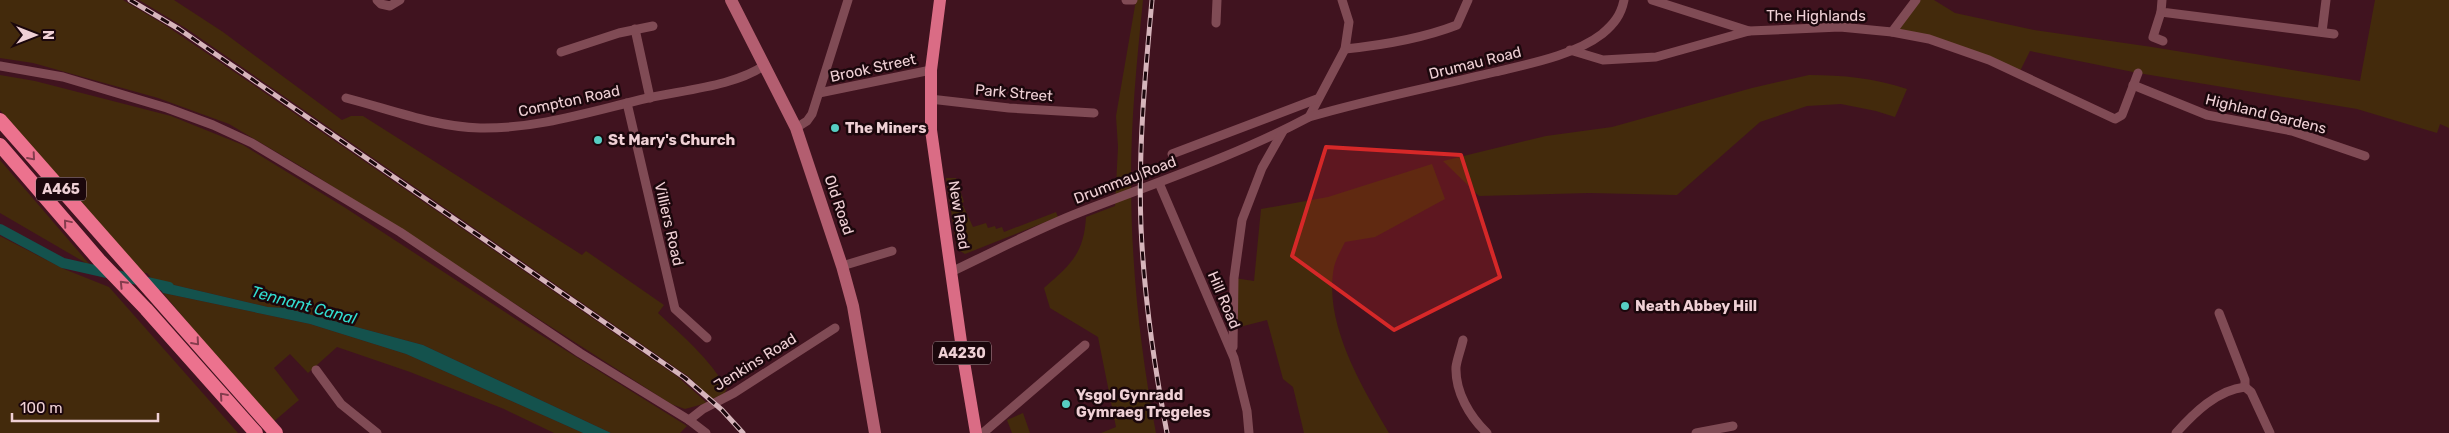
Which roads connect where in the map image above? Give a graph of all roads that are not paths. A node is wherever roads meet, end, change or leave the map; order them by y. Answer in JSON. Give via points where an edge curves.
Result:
{"nodes":[{"id":1,"x":376,"y":0,"type":"edge"},
{"id":2,"x":400,"y":0,"type":"edge"},
{"id":3,"x":731,"y":0,"type":"edge"},
{"id":4,"x":848,"y":0,"type":"edge"},
{"id":5,"x":940,"y":0,"type":"edge"},
{"id":6,"x":1126,"y":0,"type":"edge"},
{"id":7,"x":1133,"y":0,"type":"edge"},
{"id":8,"x":1216,"y":0,"type":"edge"},
{"id":9,"x":1342,"y":0,"type":"edge"},
{"id":10,"x":1468,"y":0,"type":"edge"},
{"id":11,"x":1624,"y":0,"type":"edge"},
{"id":12,"x":1652,"y":0,"type":"edge"},
{"id":13,"x":1916,"y":0,"type":"edge"},
{"id":14,"x":2162,"y":0,"type":"edge"},
{"id":15,"x":2326,"y":0,"type":"edge"},
{"id":16,"x":2161,"y":12,"type":"junction"},
{"id":17,"x":1216,"y":23,"type":"dead end"},
{"id":18,"x":653,"y":26,"type":"dead end"},
{"id":19,"x":635,"y":30,"type":"junction"},
{"id":20,"x":1749,"y":31,"type":"junction"},
{"id":21,"x":1892,"y":32,"type":"junction"},
{"id":22,"x":2322,"y":32,"type":"junction"},
{"id":23,"x":2334,"y":34,"type":"dead end"},
{"id":24,"x":2163,"y":41,"type":"dead end"},
{"id":25,"x":1345,"y":49,"type":"junction"},
{"id":26,"x":1570,"y":50,"type":"junction"},
{"id":27,"x":561,"y":52,"type":"dead end"},
{"id":28,"x":765,"y":65,"type":"junction"},
{"id":29,"x":0,"y":66,"type":"edge"},
{"id":30,"x":931,"y":70,"type":"junction"},
{"id":31,"x":2138,"y":73,"type":"dead end"},
{"id":32,"x":2133,"y":85,"type":"junction"},
{"id":33,"x":819,"y":93,"type":"junction"},
{"id":34,"x":346,"y":98,"type":"dead end"},
{"id":35,"x":650,"y":98,"type":"junction"},
{"id":36,"x":930,"y":99,"type":"junction"},
{"id":37,"x":1317,"y":99,"type":"junction"},
{"id":38,"x":628,"y":103,"type":"junction"},
{"id":39,"x":1094,"y":113,"type":"dead end"},
{"id":40,"x":1309,"y":117,"type":"junction"},
{"id":41,"x":0,"y":120,"type":"edge"},
{"id":42,"x":796,"y":128,"type":"junction"},
{"id":43,"x":1284,"y":130,"type":"junction"},
{"id":44,"x":0,"y":144,"type":"edge"},
{"id":45,"x":1172,"y":154,"type":"dead end"},
{"id":46,"x":2365,"y":156,"type":"dead end"},
{"id":47,"x":1159,"y":183,"type":"junction"},
{"id":48,"x":892,"y":251,"type":"dead end"},
{"id":49,"x":842,"y":266,"type":"junction"},
{"id":50,"x":951,"y":272,"type":"junction"},
{"id":51,"x":2219,"y":313,"type":"dead end"},
{"id":52,"x":835,"y":328,"type":"dead end"},
{"id":53,"x":707,"y":338,"type":"dead end"},
{"id":54,"x":1463,"y":340,"type":"dead end"},
{"id":55,"x":1084,"y":345,"type":"dead end"},
{"id":56,"x":1234,"y":358,"type":"junction"},
{"id":57,"x":316,"y":370,"type":"dead end"},
{"id":58,"x":2245,"y":387,"type":"junction"},
{"id":59,"x":689,"y":420,"type":"junction"},
{"id":60,"x":1733,"y":426,"type":"dead end"},
{"id":61,"x":256,"y":433,"type":"edge"},
{"id":62,"x":276,"y":433,"type":"edge"},
{"id":63,"x":378,"y":433,"type":"edge"},
{"id":64,"x":706,"y":433,"type":"edge"},
{"id":65,"x":874,"y":433,"type":"edge"},
{"id":66,"x":976,"y":433,"type":"edge"},
{"id":67,"x":983,"y":433,"type":"edge"},
{"id":68,"x":1249,"y":433,"type":"edge"},
{"id":69,"x":1487,"y":433,"type":"edge"},
{"id":70,"x":1696,"y":433,"type":"edge"},
{"id":71,"x":2176,"y":433,"type":"edge"},
{"id":72,"x":2270,"y":433,"type":"edge"}],
"edges":[{"from":1,"to":2,"type":"street","via":[[390,6]]},
{"from":3,"to":28,"type":"main road","name":"Old Road"},
{"from":4,"to":33,"type":"street"},
{"from":5,"to":30,"type":"main road","name":"New Road","number":"A4230"},
{"from":6,"to":7,"type":"street"},
{"from":8,"to":17,"type":"street"},
{"from":9,"to":25,"type":"street","via":[[1349,22]]},
{"from":10,"to":25,"type":"street","via":[[1457,26],[1388,45]]},
{"from":11,"to":26,"type":"street","name":"Drumau Road","via":[[1621,14],[1601,34]]},
{"from":12,"to":20,"type":"street"},
{"from":13,"to":21,"type":"street"},
{"from":14,"to":16,"type":"street"},
{"from":15,"to":22,"type":"street"},
{"from":16,"to":22,"type":"street"},
{"from":16,"to":24,"type":"street","via":[[2153,37]]},
{"from":18,"to":19,"type":"street"},
{"from":19,"to":27,"type":"street"},
{"from":19,"to":35,"type":"street"},
{"from":20,"to":21,"type":"street","name":"The Highlands","via":[[1840,27]]},
{"from":20,"to":26,"type":"street","name":"The Highlands","via":[[1656,57],[1603,60]]},
{"from":21,"to":32,"type":"street","name":"The Highlands","via":[[1929,39],[1989,60],[2115,119],[2122,115]]},
{"from":22,"to":23,"type":"street"},
{"from":25,"to":37,"type":"street"},
{"from":26,"to":40,"type":"street","name":"Drumau Road","via":[[1527,64]]},
{"from":28,"to":35,"type":"street","name":"Compton Road","via":[[748,75]]},
{"from":28,"to":42,"type":"main road","name":"Old Road"},
{"from":29,"to":59,"type":"street","via":[[63,78],[167,108],[252,144],[400,232],[580,353]]},
{"from":30,"to":33,"type":"street","name":"Brook Street"},
{"from":30,"to":36,"type":"main road","name":"New Road","number":"A4230"},
{"from":31,"to":32,"type":"street","name":"The Highlands"},
{"from":32,"to":46,"type":"street","name":"Highland Gardens","via":[[2207,115],[2292,131]]},
{"from":33,"to":42,"type":"street","via":[[812,114]]},
{"from":34,"to":38,"type":"street","name":"Compton Road","via":[[444,124],[480,128],[554,121]]},
{"from":35,"to":38,"type":"street","name":"Compton Road"},
{"from":36,"to":39,"type":"street","name":"Park Street"},
{"from":36,"to":50,"type":"main road","name":"New Road","number":"A4230","via":[[935,166]]},
{"from":37,"to":40,"type":"street"},
{"from":37,"to":45,"type":"street","name":"Drummau Road"},
{"from":38,"to":53,"type":"street","name":"Villiers Road","via":[[675,309]]},
{"from":40,"to":43,"type":"street","name":"Drummau Road"},
{"from":41,"to":62,"type":"highway","number":"A465","one_way":true},
{"from":42,"to":49,"type":"main road","name":"Old Road"},
{"from":43,"to":47,"type":"street","name":"Drummau Road"},
{"from":43,"to":56,"type":"street","via":[[1262,168],[1242,220],[1234,278],[1231,339]]},
{"from":61,"to":44,"type":"highway","number":"A465","one_way":true,"via":[[99,260]]},
{"from":47,"to":50,"type":"street","name":"Drummau Road","via":[[1076,214]]},
{"from":47,"to":56,"type":"street","name":"Hill Road"},
{"from":48,"to":49,"type":"street"},
{"from":49,"to":65,"type":"main road","name":"Old Road","via":[[853,306]]},
{"from":50,"to":66,"type":"main road","name":"New Road","number":"A4230"},
{"from":51,"to":58,"type":"street"},
{"from":52,"to":59,"type":"street","name":"Jenkins Road"},
{"from":54,"to":69,"type":"street","via":[[1456,368],[1462,396],[1474,421]]},
{"from":55,"to":67,"type":"street"},
{"from":56,"to":68,"type":"street","name":"Hill Road"},
{"from":57,"to":63,"type":"street","via":[[341,404]]},
{"from":58,"to":71,"type":"street","via":[[2210,401]]},
{"from":58,"to":72,"type":"street","via":[[2251,392]]},
{"from":59,"to":64,"type":"street"},
{"from":60,"to":70,"type":"street"}]}
